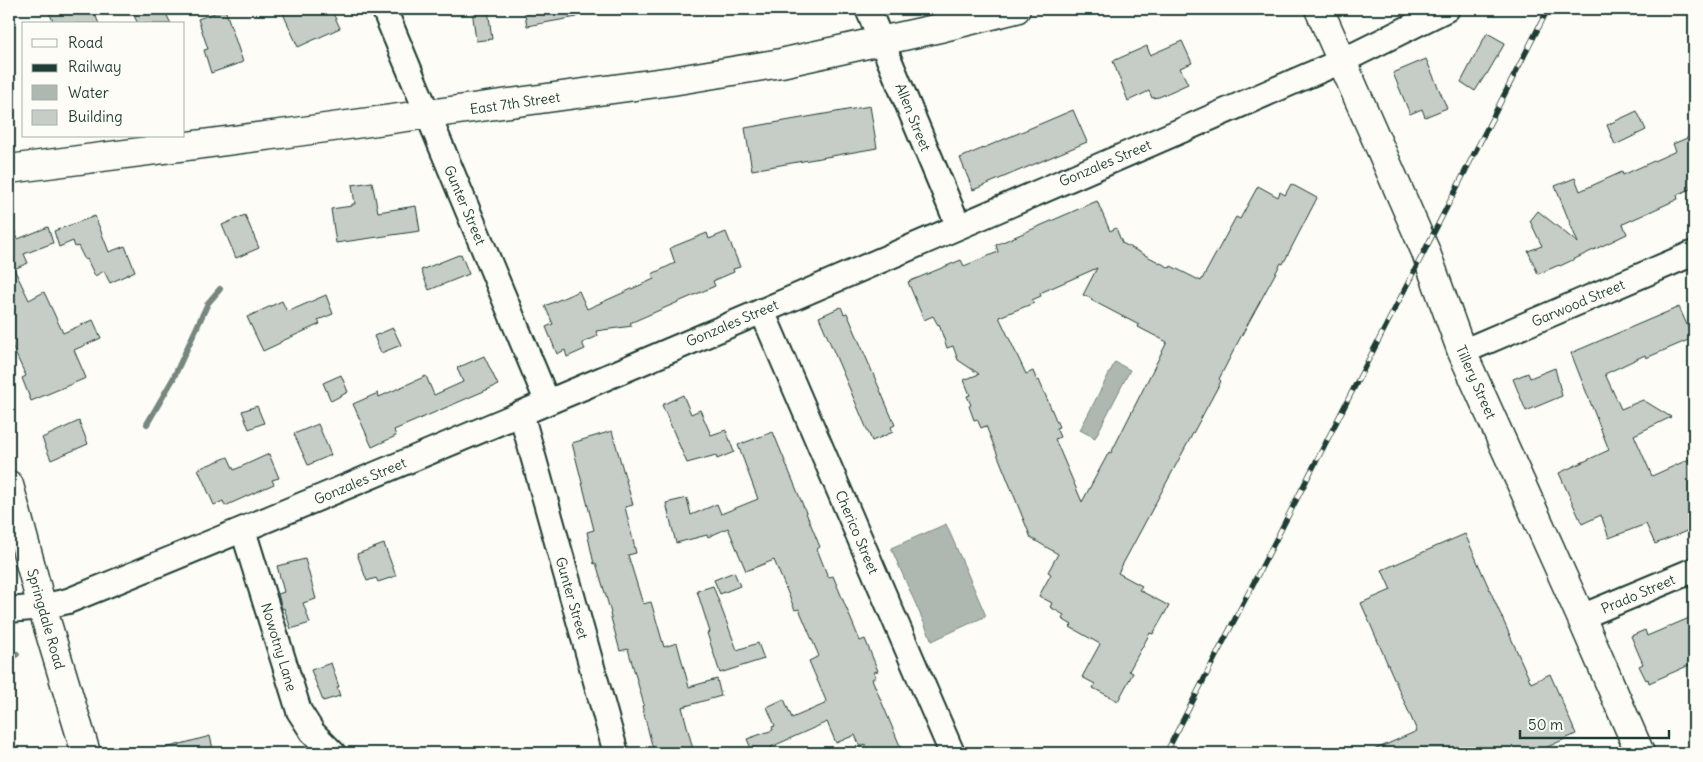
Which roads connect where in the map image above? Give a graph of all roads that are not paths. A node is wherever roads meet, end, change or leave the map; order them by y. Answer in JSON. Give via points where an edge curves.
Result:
{"nodes":[{"id":1,"x":384,"y":9,"type":"edge"},
{"id":2,"x":868,"y":9,"type":"edge"},
{"id":3,"x":1016,"y":9,"type":"edge"},
{"id":4,"x":1318,"y":9,"type":"edge"},
{"id":5,"x":1447,"y":9,"type":"edge"},
{"id":6,"x":882,"y":41,"type":"junction"},
{"id":7,"x":1342,"y":61,"type":"junction"},
{"id":8,"x":427,"y":115,"type":"junction"},
{"id":9,"x":9,"y":169,"type":"edge"},
{"id":10,"x":958,"y":226,"type":"junction"},
{"id":11,"x":1694,"y":253,"type":"edge"},
{"id":12,"x":762,"y":311,"type":"junction"},
{"id":13,"x":1462,"y":352,"type":"junction"},
{"id":14,"x":547,"y":401,"type":"junction"},
{"id":15,"x":521,"y":413,"type":"junction"},
{"id":16,"x":9,"y":485,"type":"edge"},
{"id":17,"x":243,"y":530,"type":"junction"},
{"id":18,"x":1694,"y":570,"type":"edge"},
{"id":19,"x":42,"y":607,"type":"junction"},
{"id":20,"x":9,"y":610,"type":"edge"},
{"id":21,"x":1581,"y":617,"type":"junction"},
{"id":22,"x":86,"y":753,"type":"edge"},
{"id":23,"x":333,"y":753,"type":"edge"},
{"id":24,"x":616,"y":753,"type":"edge"},
{"id":25,"x":952,"y":753,"type":"edge"},
{"id":26,"x":1640,"y":753,"type":"edge"}],
"edges":[{"from":1,"to":8,"type":"street","name":"Gunter Street"},
{"from":2,"to":6,"type":"street","name":"Allen Street"},
{"from":3,"to":6,"type":"main road","name":"East 7th Street"},
{"from":4,"to":7,"type":"main road","name":"Tillery Street"},
{"from":5,"to":7,"type":"street","name":"Gonzales Street"},
{"from":6,"to":8,"type":"main road","name":"East 7th Street","via":[[672,82]]},
{"from":6,"to":10,"type":"street","name":"Allen Street"},
{"from":7,"to":10,"type":"street","name":"Gonzales Street"},
{"from":7,"to":13,"type":"main road","name":"Tillery Street","via":[[1425,250]]},
{"from":8,"to":9,"type":"main road","name":"East 7th Street"},
{"from":8,"to":14,"type":"street","name":"Gunter Street"},
{"from":10,"to":12,"type":"street","name":"Gonzales Street"},
{"from":11,"to":13,"type":"street","name":"Garwood Street"},
{"from":12,"to":14,"type":"street","name":"Gonzales Street"},
{"from":12,"to":25,"type":"street","name":"Cherico Street"},
{"from":13,"to":21,"type":"main road","name":"Tillery Street"},
{"from":14,"to":15,"type":"street","name":"Gonzales Street"},
{"from":15,"to":17,"type":"street","name":"Gonzales Street"},
{"from":15,"to":24,"type":"street","name":"Gunter Street"},
{"from":16,"to":19,"type":"main road","name":"Springdale Road"},
{"from":17,"to":19,"type":"street","name":"Gonzales Street","via":[[68,601]]},
{"from":17,"to":23,"type":"street","name":"Nowotny Lane","via":[[299,711],[313,733]]},
{"from":18,"to":21,"type":"street","name":"Prado Street"},
{"from":19,"to":20,"type":"street","name":"Gonzales Street"},
{"from":19,"to":22,"type":"main road","name":"Springdale Road"},
{"from":21,"to":26,"type":"main road","name":"Tillery Street"}]}
